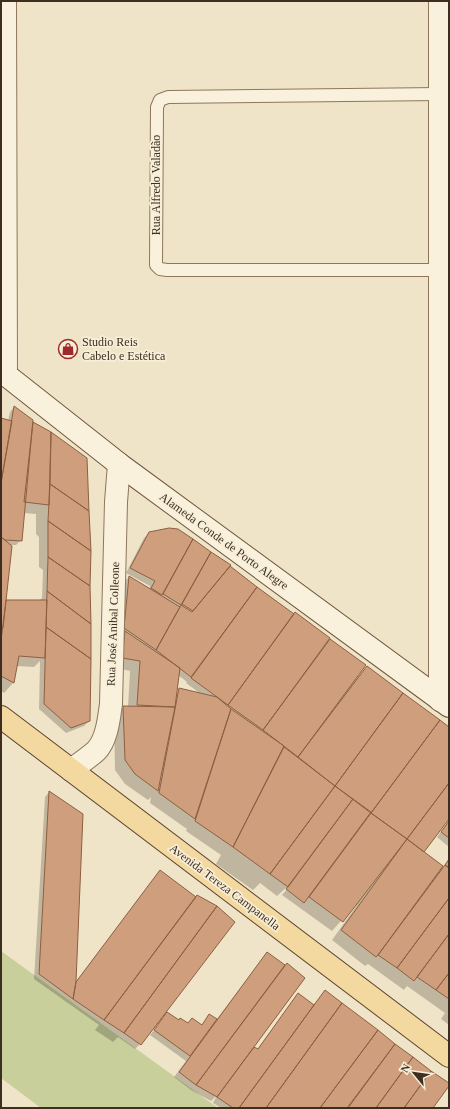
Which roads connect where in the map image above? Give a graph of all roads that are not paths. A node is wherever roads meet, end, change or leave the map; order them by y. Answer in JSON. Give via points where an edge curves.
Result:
{"nodes":[{"id":1,"x":5,"y":1,"type":"edge"},
{"id":2,"x":440,"y":1,"type":"edge"},
{"id":3,"x":440,"y":94,"type":"junction"},
{"id":4,"x":445,"y":212,"type":"edge"},
{"id":5,"x":441,"y":270,"type":"junction"},
{"id":6,"x":4,"y":373,"type":"edge"},
{"id":7,"x":119,"y":464,"type":"junction"},
{"id":8,"x":446,"y":703,"type":"edge"},
{"id":9,"x":1,"y":717,"type":"edge"},
{"id":10,"x":71,"y":770,"type":"junction"},
{"id":11,"x":449,"y":1056,"type":"edge"}],
"edges":[{"from":1,"to":6,"type":"street"},
{"from":2,"to":3,"type":"street"},
{"from":3,"to":4,"type":"street"},
{"from":3,"to":5,"type":"lane","name":"Rua Alfredo Valadão","via":[[168,97],[160,100],[157,107],[156,265],[167,270]]},
{"from":4,"to":5,"type":"street"},
{"from":5,"to":8,"type":"street"},
{"from":6,"to":7,"type":"street","name":"Alameda Conde de Porto Alegre"},
{"from":7,"to":8,"type":"street","name":"Alameda Conde de Porto Alegre"},
{"from":7,"to":10,"type":"street","name":"Rua José Anibal Colleone","via":[[109,717],[106,732],[97,750]]},
{"from":9,"to":10,"type":"main road","name":"Avenida Tereza Campanella"},
{"from":10,"to":11,"type":"main road","name":"Avenida Tereza Campanella"}]}
